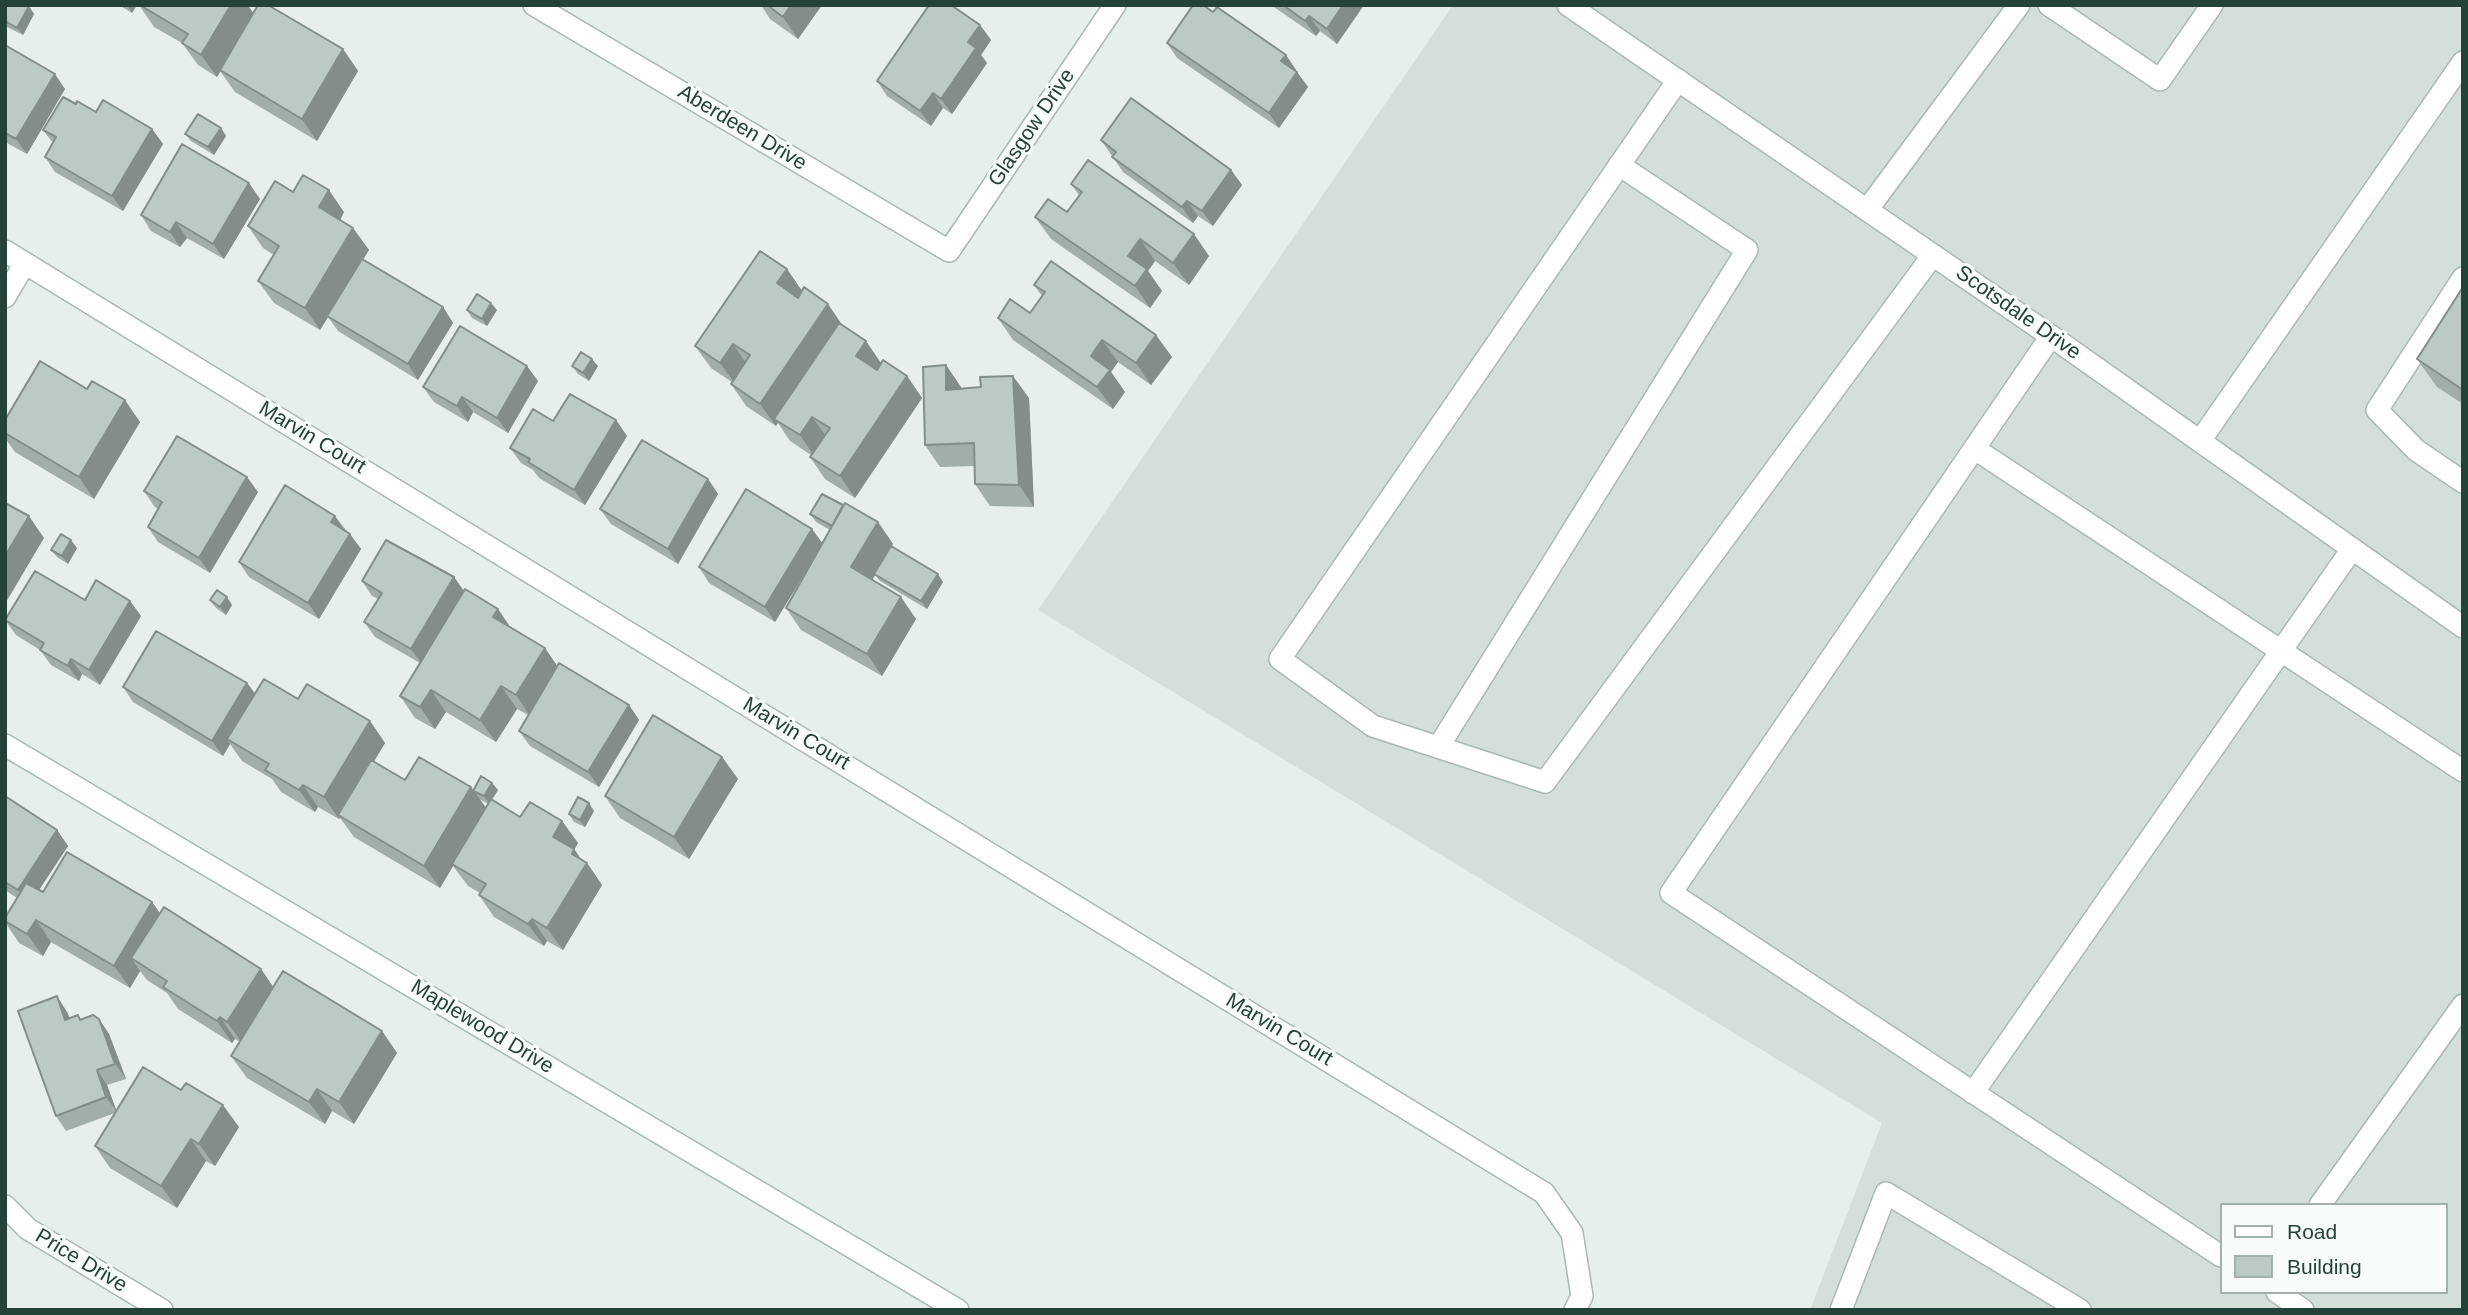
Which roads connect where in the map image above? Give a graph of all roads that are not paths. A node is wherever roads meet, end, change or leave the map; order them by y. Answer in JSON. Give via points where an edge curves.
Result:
{"nodes":[{"id":1,"x":534,"y":5,"type":"edge"},
{"id":2,"x":1115,"y":5,"type":"edge"},
{"id":3,"x":1568,"y":5,"type":"edge"},
{"id":4,"x":2019,"y":5,"type":"edge"},
{"id":5,"x":2049,"y":5,"type":"edge"},
{"id":6,"x":2212,"y":5,"type":"edge"},
{"id":7,"x":2463,"y":62,"type":"edge"},
{"id":8,"x":1678,"y":80,"type":"junction"},
{"id":9,"x":1619,"y":165,"type":"junction"},
{"id":10,"x":1867,"y":210,"type":"junction"},
{"id":11,"x":5,"y":251,"type":"edge"},
{"id":12,"x":949,"y":251,"type":"joint"},
{"id":13,"x":1933,"y":255,"type":"junction"},
{"id":14,"x":25,"y":263,"type":"junction"},
{"id":15,"x":2463,"y":278,"type":"edge"},
{"id":16,"x":5,"y":297,"type":"edge"},
{"id":17,"x":2052,"y":336,"type":"junction"},
{"id":18,"x":2200,"y":441,"type":"junction"},
{"id":19,"x":1975,"y":449,"type":"junction"},
{"id":20,"x":2463,"y":482,"type":"edge"},
{"id":21,"x":2352,"y":549,"type":"junction"},
{"id":22,"x":2463,"y":627,"type":"edge"},
{"id":23,"x":2281,"y":652,"type":"junction"},
{"id":24,"x":5,"y":745,"type":"edge"},
{"id":25,"x":1440,"y":746,"type":"junction"},
{"id":26,"x":2463,"y":771,"type":"edge"},
{"id":27,"x":2463,"y":1005,"type":"edge"},
{"id":28,"x":1973,"y":1093,"type":"junction"},
{"id":29,"x":2321,"y":1203,"type":"edge"},
{"id":30,"x":5,"y":1206,"type":"edge"},
{"id":31,"x":2220,"y":1255,"type":"edge"},
{"id":32,"x":2280,"y":1294,"type":"edge"},
{"id":33,"x":162,"y":1310,"type":"edge"},
{"id":34,"x":958,"y":1310,"type":"edge"},
{"id":35,"x":1575,"y":1310,"type":"edge"},
{"id":36,"x":1841,"y":1310,"type":"edge"},
{"id":37,"x":2080,"y":1310,"type":"edge"},
{"id":38,"x":2303,"y":1310,"type":"edge"}],
"edges":[{"from":1,"to":12,"type":"street","name":"Aberdeen Drive"},
{"from":2,"to":12,"type":"street","name":"Glasgow Drive"},
{"from":3,"to":8,"type":"street","name":"Scotsdale Drive"},
{"from":4,"to":10,"type":"street"},
{"from":5,"to":6,"type":"street","via":[[2160,80]]},
{"from":7,"to":18,"type":"street"},
{"from":8,"to":9,"type":"street"},
{"from":8,"to":10,"type":"street","name":"Scotsdale Drive"},
{"from":9,"to":25,"type":"street","via":[[1748,250]]},
{"from":9,"to":25,"type":"street","via":[[1280,659],[1373,726]]},
{"from":10,"to":13,"type":"street","name":"Scotsdale Drive"},
{"from":11,"to":14,"type":"street","name":"Marvin Court"},
{"from":13,"to":17,"type":"street","name":"Scotsdale Drive"},
{"from":13,"to":25,"type":"street","via":[[1545,782]]},
{"from":14,"to":16,"type":"street"},
{"from":14,"to":35,"type":"street","name":"Marvin Court","via":[[1544,1193],[1572,1233],[1582,1296]]},
{"from":15,"to":20,"type":"street","via":[[2377,410],[2416,450]]},
{"from":17,"to":18,"type":"street","name":"Scotsdale Drive"},
{"from":17,"to":19,"type":"street"},
{"from":18,"to":21,"type":"street","name":"Scotsdale Drive"},
{"from":19,"to":23,"type":"street"},
{"from":19,"to":28,"type":"street","via":[[1671,893]]},
{"from":21,"to":22,"type":"street","name":"Scotsdale Drive"},
{"from":21,"to":23,"type":"street"},
{"from":23,"to":26,"type":"street"},
{"from":23,"to":28,"type":"street"},
{"from":24,"to":34,"type":"street","name":"Maplewood Drive"},
{"from":27,"to":29,"type":"street"},
{"from":28,"to":31,"type":"street"},
{"from":30,"to":33,"type":"street","name":"Price Drive","via":[[28,1229]]},
{"from":32,"to":38,"type":"street"},
{"from":36,"to":37,"type":"street","via":[[1886,1193]]}]}
